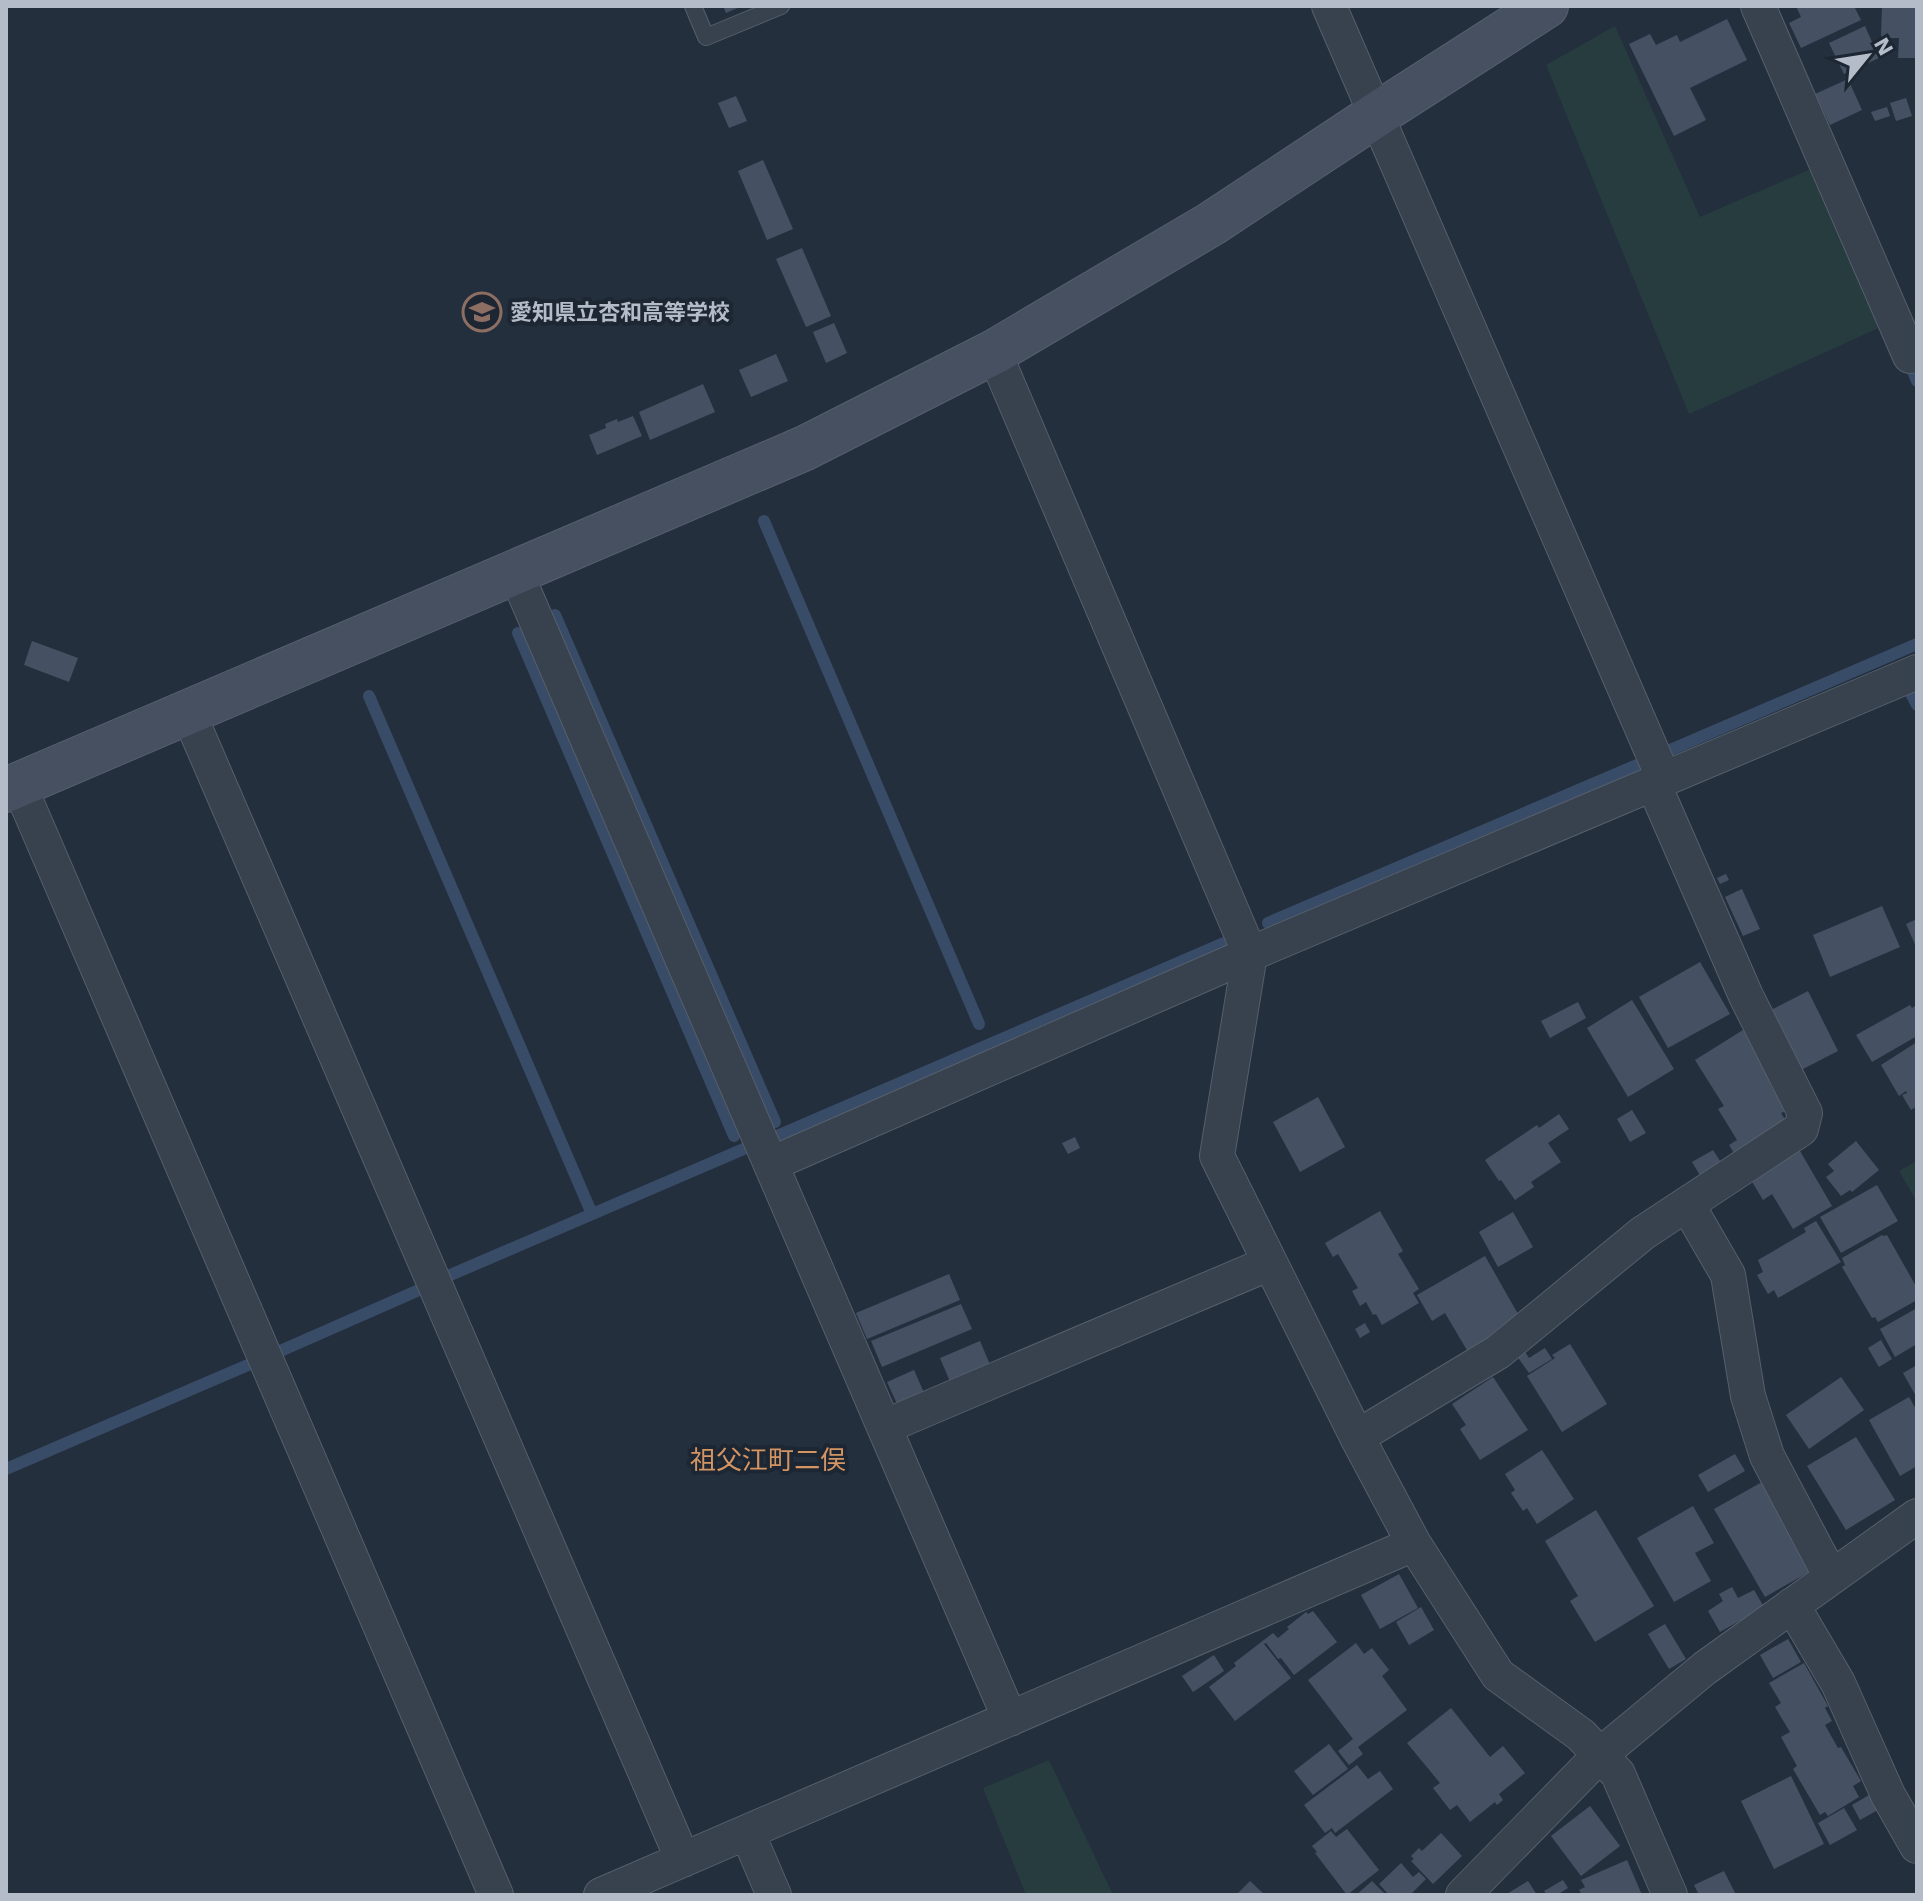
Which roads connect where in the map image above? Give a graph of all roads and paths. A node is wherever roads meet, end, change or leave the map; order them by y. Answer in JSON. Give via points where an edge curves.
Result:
{"nodes":[{"id":1,"x":693,"y":6,"type":"edge"},
{"id":2,"x":781,"y":6,"type":"edge"},
{"id":3,"x":1329,"y":6,"type":"edge"},
{"id":4,"x":1546,"y":6,"type":"edge"},
{"id":5,"x":1758,"y":6,"type":"edge"},
{"id":6,"x":1376,"y":115,"type":"junction"},
{"id":7,"x":994,"y":352,"type":"junction"},
{"id":8,"x":1917,"y":353,"type":"edge"},
{"id":9,"x":515,"y":571,"type":"junction"},
{"id":10,"x":1917,"y":672,"type":"edge"},
{"id":11,"x":188,"y":712,"type":"junction"},
{"id":12,"x":1658,"y":781,"type":"junction"},
{"id":13,"x":12,"y":788,"type":"edge"},
{"id":14,"x":1250,"y":954,"type":"junction"},
{"id":15,"x":771,"y":1164,"type":"junction"},
{"id":16,"x":1687,"y":1204,"type":"junction"},
{"id":17,"x":1270,"y":1263,"type":"junction"},
{"id":18,"x":884,"y":1427,"type":"junction"},
{"id":19,"x":1357,"y":1437,"type":"junction"},
{"id":20,"x":1917,"y":1516,"type":"edge"},
{"id":21,"x":1414,"y":1544,"type":"junction"},
{"id":22,"x":1831,"y":1577,"type":"junction"},
{"id":23,"x":1792,"y":1605,"type":"junction"},
{"id":24,"x":1010,"y":1719,"type":"junction"},
{"id":25,"x":1600,"y":1755,"type":"junction"},
{"id":26,"x":747,"y":1832,"type":"junction"},
{"id":27,"x":1917,"y":1846,"type":"edge"},
{"id":28,"x":683,"y":1860,"type":"junction"},
{"id":29,"x":496,"y":1895,"type":"edge"},
{"id":30,"x":601,"y":1895,"type":"edge"},
{"id":31,"x":774,"y":1895,"type":"edge"},
{"id":32,"x":1463,"y":1895,"type":"edge"},
{"id":33,"x":1670,"y":1895,"type":"edge"}],
"edges":[{"from":1,"to":2,"type":"lane","via":[[706,37]]},
{"from":3,"to":6,"type":"street"},
{"from":4,"to":6,"type":"street"},
{"from":5,"to":8,"type":"street","via":[[1910,356]]},
{"from":6,"to":7,"type":"street","via":[[1211,224]]},
{"from":6,"to":12,"type":"street"},
{"from":7,"to":9,"type":"street","via":[[805,448]]},
{"from":7,"to":14,"type":"street"},
{"from":9,"to":11,"type":"street"},
{"from":9,"to":15,"type":"street"},
{"from":10,"to":12,"type":"street"},
{"from":11,"to":13,"type":"street"},
{"from":11,"to":28,"type":"street"},
{"from":12,"to":14,"type":"street"},
{"from":12,"to":16,"type":"street","via":[[1746,996],[1805,1113],[1801,1129]]},
{"from":13,"to":29,"type":"street"},
{"from":14,"to":15,"type":"street"},
{"from":14,"to":17,"type":"street","via":[[1217,1156]]},
{"from":15,"to":18,"type":"street"},
{"from":16,"to":19,"type":"street","via":[[1643,1233],[1498,1352]]},
{"from":16,"to":22,"type":"street","via":[[1728,1275],[1748,1396],[1767,1456]]},
{"from":17,"to":18,"type":"street"},
{"from":17,"to":19,"type":"street"},
{"from":18,"to":24,"type":"street"},
{"from":19,"to":21,"type":"street"},
{"from":20,"to":22,"type":"street"},
{"from":21,"to":24,"type":"street"},
{"from":21,"to":25,"type":"street","via":[[1498,1675],[1581,1735]]},
{"from":22,"to":23,"type":"street"},
{"from":23,"to":25,"type":"street"},
{"from":23,"to":27,"type":"street","via":[[1838,1683]]},
{"from":24,"to":26,"type":"street"},
{"from":25,"to":32,"type":"street"},
{"from":25,"to":33,"type":"street","via":[[1618,1774]]},
{"from":26,"to":28,"type":"street"},
{"from":26,"to":31,"type":"street"},
{"from":28,"to":30,"type":"street"}]}
